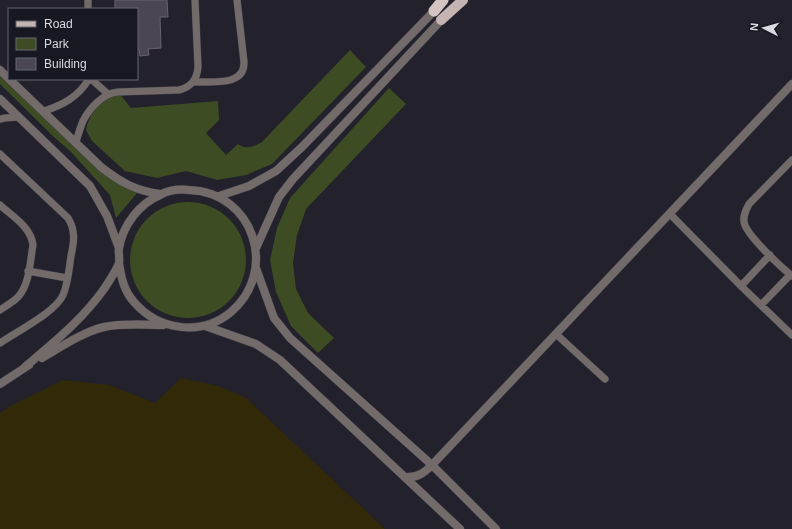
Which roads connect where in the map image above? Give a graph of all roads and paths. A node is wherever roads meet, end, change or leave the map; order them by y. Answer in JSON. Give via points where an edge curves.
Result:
{"nodes":[{"id":1,"x":195,"y":0,"type":"edge"},
{"id":2,"x":237,"y":0,"type":"edge"},
{"id":3,"x":444,"y":0,"type":"edge"},
{"id":4,"x":460,"y":0,"type":"edge"},
{"id":5,"x":463,"y":0,"type":"edge"},
{"id":6,"x":434,"y":11,"type":"joint"},
{"id":7,"x":441,"y":20,"type":"junction"},
{"id":8,"x":0,"y":70,"type":"edge"},
{"id":9,"x":8,"y":78,"type":"edge"},
{"id":10,"x":10,"y":80,"type":"edge"},
{"id":11,"x":89,"y":80,"type":"edge"},
{"id":12,"x":91,"y":80,"type":"edge"},
{"id":13,"x":194,"y":82,"type":"junction"},
{"id":14,"x":792,"y":84,"type":"edge"},
{"id":15,"x":108,"y":94,"type":"junction"},
{"id":16,"x":0,"y":99,"type":"edge"},
{"id":17,"x":44,"y":111,"type":"junction"},
{"id":18,"x":18,"y":117,"type":"junction"},
{"id":19,"x":0,"y":119,"type":"edge"},
{"id":20,"x":76,"y":142,"type":"junction"},
{"id":21,"x":0,"y":154,"type":"edge"},
{"id":22,"x":792,"y":160,"type":"edge"},
{"id":23,"x":160,"y":194,"type":"junction"},
{"id":24,"x":219,"y":196,"type":"junction"},
{"id":25,"x":0,"y":205,"type":"edge"},
{"id":26,"x":670,"y":214,"type":"junction"},
{"id":27,"x":119,"y":248,"type":"junction"},
{"id":28,"x":256,"y":248,"type":"junction"},
{"id":29,"x":770,"y":254,"type":"junction"},
{"id":30,"x":118,"y":263,"type":"junction"},
{"id":31,"x":256,"y":268,"type":"junction"},
{"id":32,"x":28,"y":272,"type":"junction"},
{"id":33,"x":791,"y":275,"type":"edge"},
{"id":34,"x":67,"y":278,"type":"junction"},
{"id":35,"x":741,"y":286,"type":"junction"},
{"id":36,"x":761,"y":305,"type":"junction"},
{"id":37,"x":0,"y":310,"type":"edge"},
{"id":38,"x":166,"y":325,"type":"junction"},
{"id":39,"x":205,"y":326,"type":"junction"},
{"id":40,"x":556,"y":334,"type":"junction"},
{"id":41,"x":792,"y":334,"type":"edge"},
{"id":42,"x":0,"y":343,"type":"edge"},
{"id":43,"x":25,"y":368,"type":"junction"},
{"id":44,"x":605,"y":379,"type":"dead end"},
{"id":45,"x":0,"y":384,"type":"edge"},
{"id":46,"x":432,"y":465,"type":"junction"},
{"id":47,"x":405,"y":477,"type":"junction"},
{"id":48,"x":460,"y":529,"type":"edge"},
{"id":49,"x":496,"y":529,"type":"edge"}],
"edges":[{"from":1,"to":13,"type":"lane","via":[[198,67]]},
{"from":2,"to":13,"type":"lane","via":[[243,71],[233,80]]},
{"from":3,"to":6,"type":"highway"},
{"from":4,"to":7,"type":"street"},
{"from":5,"to":7,"type":"main road"},
{"from":6,"to":24,"type":"street","via":[[276,171],[249,186]]},
{"from":7,"to":28,"type":"street","via":[[293,179],[280,196]]},
{"from":8,"to":9,"type":"street"},
{"from":10,"to":17,"type":"street"},
{"from":11,"to":17,"type":"lane","via":[[72,99]]},
{"from":12,"to":15,"type":"lane"},
{"from":13,"to":15,"type":"lane","via":[[178,90]]},
{"from":14,"to":26,"type":"street"},
{"from":15,"to":20,"type":"lane","via":[[82,122]]},
{"from":16,"to":18,"type":"street"},
{"from":17,"to":20,"type":"street"},
{"from":18,"to":19,"type":"lane"},
{"from":18,"to":27,"type":"street","via":[[90,186],[107,216]]},
{"from":20,"to":23,"type":"street","via":[[101,167],[121,182],[144,192]]},
{"from":21,"to":34,"type":"lane","via":[[71,223],[74,241]]},
{"from":22,"to":29,"type":"lane","via":[[749,204],[745,213],[746,230]]},
{"from":23,"to":24,"type":"street","via":[[186,189]]},
{"from":23,"to":27,"type":"street","via":[[141,207],[127,225]]},
{"from":24,"to":28,"type":"street","via":[[237,209],[250,227]]},
{"from":25,"to":32,"type":"lane","via":[[30,234],[33,245]]},
{"from":26,"to":35,"type":"lane"},
{"from":26,"to":40,"type":"street"},
{"from":27,"to":30,"type":"street"},
{"from":28,"to":31,"type":"street"},
{"from":29,"to":33,"type":"lane"},
{"from":29,"to":35,"type":"lane"},
{"from":30,"to":38,"type":"street","via":[[123,283],[133,301],[148,316]]},
{"from":30,"to":43,"type":"street","via":[[104,288],[74,325]]},
{"from":31,"to":39,"type":"street","via":[[251,287],[240,304],[224,318]]},
{"from":31,"to":46,"type":"street","via":[[274,318],[290,338]]},
{"from":32,"to":34,"type":"lane"},
{"from":32,"to":37,"type":"lane","via":[[25,286],[19,295]]},
{"from":33,"to":36,"type":"lane"},
{"from":34,"to":42,"type":"lane","via":[[63,295],[55,307]]},
{"from":35,"to":36,"type":"lane"},
{"from":36,"to":41,"type":"lane"},
{"from":38,"to":39,"type":"street","via":[[186,328]]},
{"from":38,"to":43,"type":"street","via":[[103,327],[76,338]]},
{"from":39,"to":47,"type":"street","via":[[256,344],[280,360]]},
{"from":40,"to":44,"type":"lane"},
{"from":40,"to":46,"type":"street"},
{"from":43,"to":45,"type":"street"},
{"from":46,"to":47,"type":"street","via":[[421,475]]},
{"from":46,"to":49,"type":"street"},
{"from":47,"to":48,"type":"street"}]}
